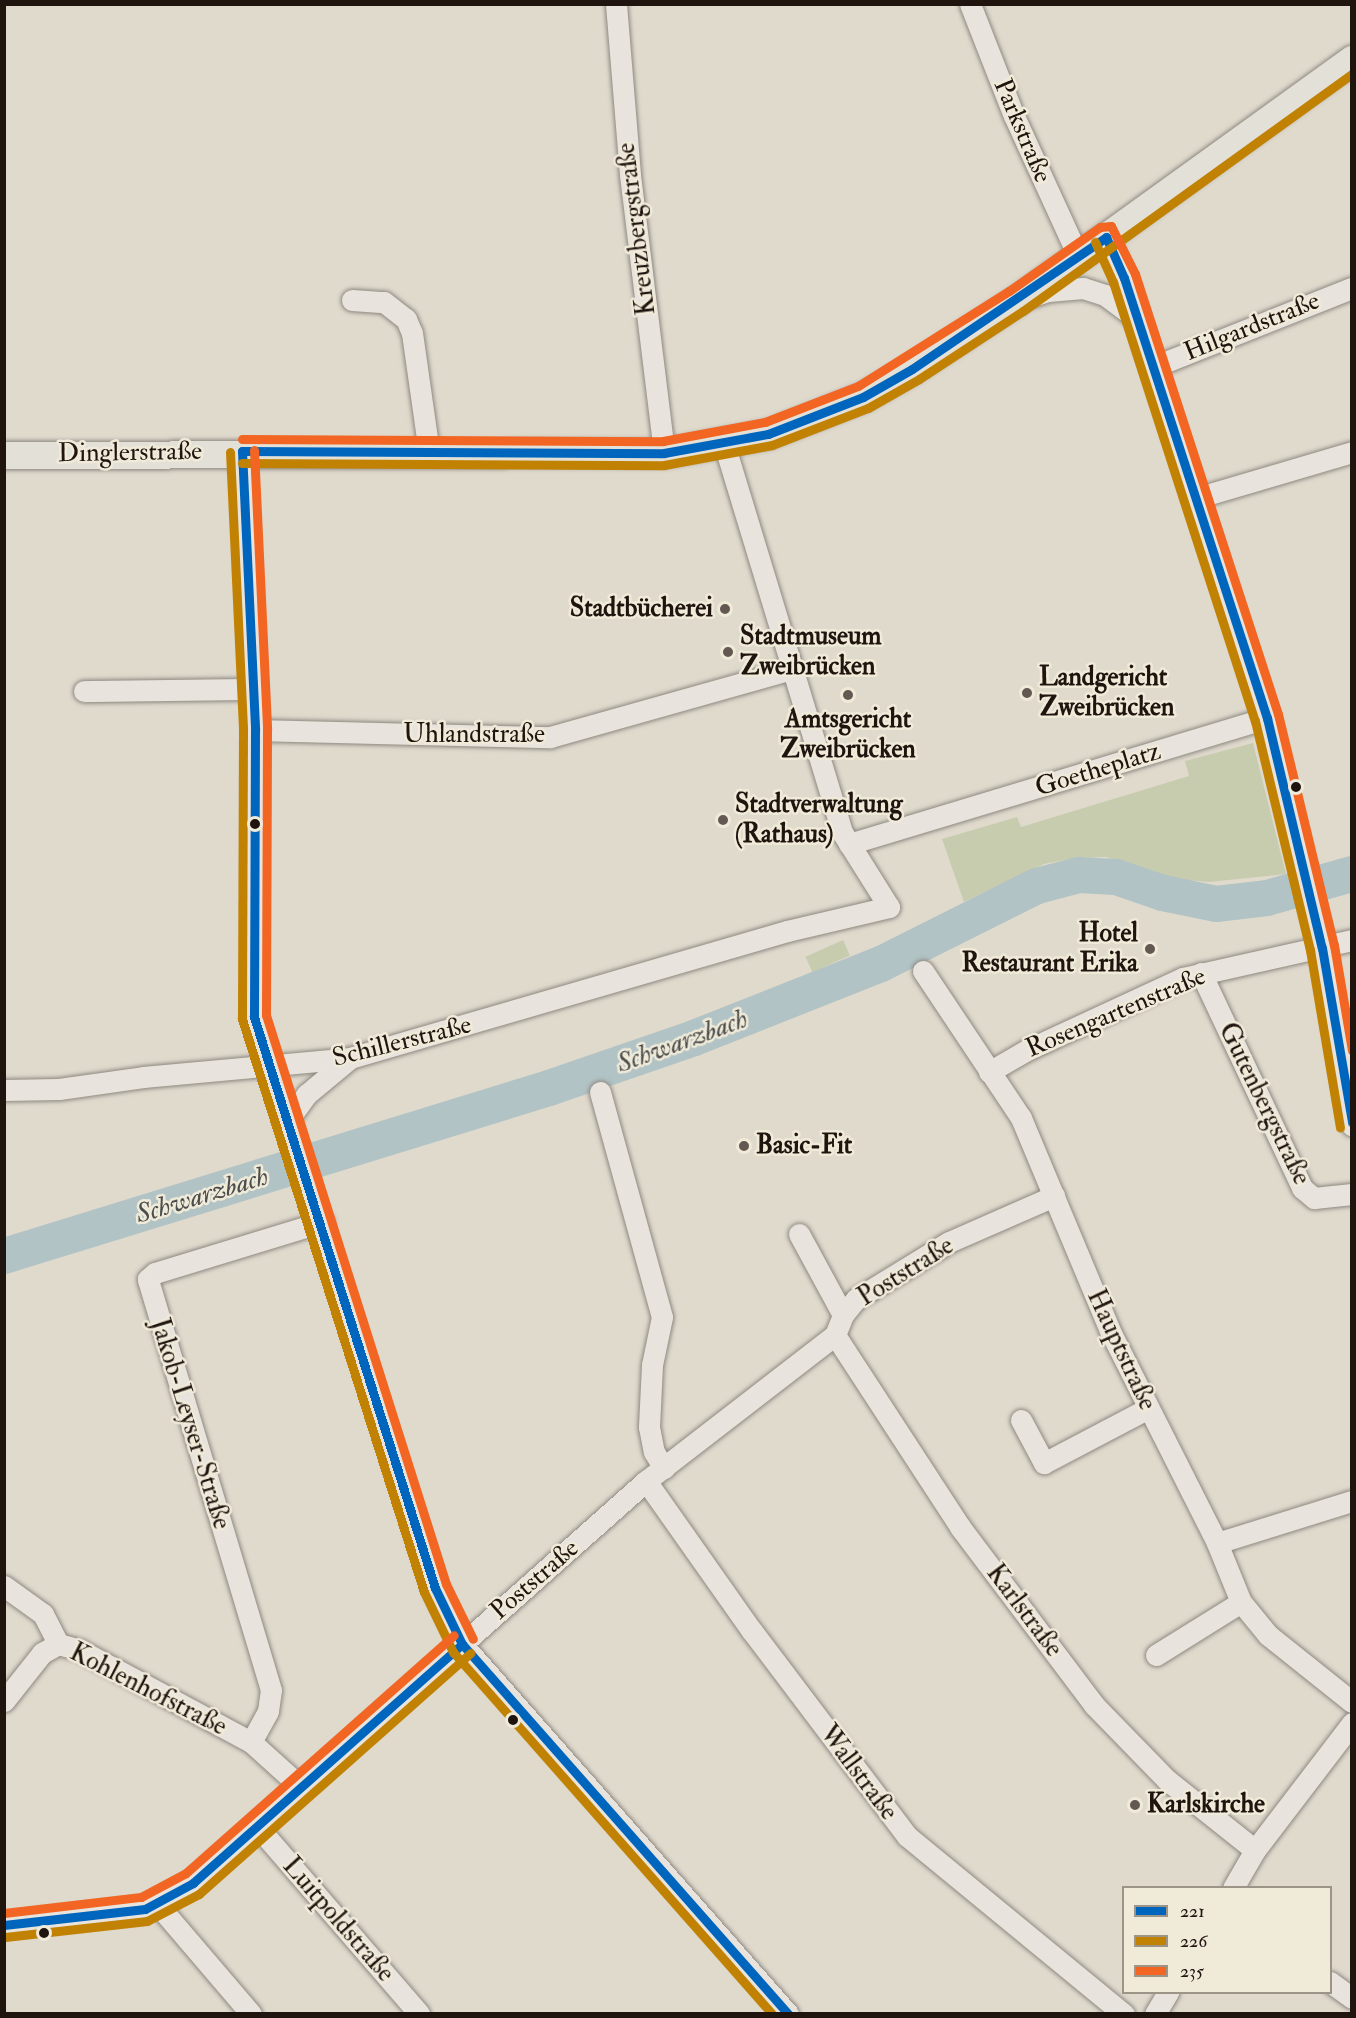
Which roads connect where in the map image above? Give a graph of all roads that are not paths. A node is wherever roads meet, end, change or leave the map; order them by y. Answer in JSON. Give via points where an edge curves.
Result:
{"nodes":[{"id":1,"x":616,"y":4,"type":"edge"},
{"id":2,"x":970,"y":4,"type":"edge"},
{"id":3,"x":1352,"y":59,"type":"edge"},
{"id":4,"x":1106,"y":237,"type":"junction"},
{"id":5,"x":1078,"y":256,"type":"junction"},
{"id":6,"x":1352,"y":288,"type":"edge"},
{"id":7,"x":352,"y":300,"type":"dead end"},
{"id":8,"x":1016,"y":301,"type":"junction"},
{"id":9,"x":1136,"y":318,"type":"junction"},
{"id":10,"x":1153,"y":367,"type":"junction"},
{"id":11,"x":724,"y":444,"type":"junction"},
{"id":12,"x":242,"y":451,"type":"junction"},
{"id":13,"x":429,"y":452,"type":"junction"},
{"id":14,"x":1352,"y":452,"type":"edge"},
{"id":15,"x":664,"y":453,"type":"junction"},
{"id":16,"x":4,"y":454,"type":"edge"},
{"id":17,"x":1196,"y":498,"type":"junction"},
{"id":18,"x":792,"y":669,"type":"junction"},
{"id":19,"x":254,"y":689,"type":"junction"},
{"id":20,"x":84,"y":692,"type":"dead end"},
{"id":21,"x":1267,"y":718,"type":"junction"},
{"id":22,"x":255,"y":730,"type":"junction"},
{"id":23,"x":849,"y":844,"type":"junction"},
{"id":24,"x":1352,"y":940,"type":"edge"},
{"id":25,"x":1322,"y":948,"type":"junction"},
{"id":26,"x":923,"y":971,"type":"dead end"},
{"id":27,"x":1201,"y":973,"type":"junction"},
{"id":28,"x":350,"y":1058,"type":"junction"},
{"id":29,"x":270,"y":1068,"type":"junction"},
{"id":30,"x":989,"y":1072,"type":"junction"},
{"id":31,"x":4,"y":1090,"type":"edge"},
{"id":32,"x":600,"y":1092,"type":"dead end"},
{"id":33,"x":289,"y":1123,"type":"junction"},
{"id":34,"x":1352,"y":1125,"type":"edge"},
{"id":35,"x":1352,"y":1194,"type":"edge"},
{"id":36,"x":1054,"y":1196,"type":"junction"},
{"id":37,"x":322,"y":1222,"type":"junction"},
{"id":38,"x":799,"y":1234,"type":"dead end"},
{"id":39,"x":843,"y":1315,"type":"junction"},
{"id":40,"x":835,"y":1335,"type":"junction"},
{"id":41,"x":1147,"y":1409,"type":"junction"},
{"id":42,"x":1021,"y":1420,"type":"dead end"},
{"id":43,"x":664,"y":1468,"type":"junction"},
{"id":44,"x":646,"y":1481,"type":"junction"},
{"id":45,"x":1352,"y":1501,"type":"edge"},
{"id":46,"x":1217,"y":1542,"type":"junction"},
{"id":47,"x":4,"y":1586,"type":"edge"},
{"id":48,"x":1241,"y":1602,"type":"junction"},
{"id":49,"x":58,"y":1644,"type":"junction"},
{"id":50,"x":462,"y":1644,"type":"junction"},
{"id":51,"x":1156,"y":1655,"type":"dead end"},
{"id":52,"x":4,"y":1701,"type":"edge"},
{"id":53,"x":1352,"y":1702,"type":"edge"},
{"id":54,"x":1352,"y":1723,"type":"edge"},
{"id":55,"x":251,"y":1742,"type":"junction"},
{"id":56,"x":301,"y":1787,"type":"junction"},
{"id":57,"x":257,"y":1826,"type":"junction"},
{"id":58,"x":1255,"y":1850,"type":"junction"},
{"id":59,"x":1234,"y":1886,"type":"edge"},
{"id":60,"x":158,"y":1905,"type":"junction"},
{"id":61,"x":4,"y":1925,"type":"edge"},
{"id":62,"x":1332,"y":1983,"type":"edge"},
{"id":63,"x":1167,"y":1994,"type":"edge"},
{"id":64,"x":1352,"y":1998,"type":"edge"},
{"id":65,"x":251,"y":2013,"type":"edge"},
{"id":66,"x":419,"y":2013,"type":"edge"},
{"id":67,"x":788,"y":2013,"type":"edge"},
{"id":68,"x":1124,"y":2013,"type":"edge"},
{"id":69,"x":1155,"y":2013,"type":"edge"}],
"edges":[{"from":1,"to":15,"type":"street","name":"Kreuzbergstraße","via":[[630,175]]},
{"from":2,"to":5,"type":"street","name":"Parkstraße","via":[[1014,116]]},
{"from":3,"to":4,"type":"main road","name":"Dinglerstraße"},
{"from":4,"to":5,"type":"main road","name":"Dinglerstraße"},
{"from":4,"to":9,"type":"street"},
{"from":5,"to":8,"type":"main road","name":"Dinglerstraße"},
{"from":6,"to":10,"type":"street","name":"Hilgardstraße"},
{"from":7,"to":13,"type":"street","via":[[384,302],[406,319],[412,333]]},
{"from":8,"to":9,"type":"street","via":[[1048,291],[1083,288],[1105,295]]},
{"from":8,"to":11,"type":"main road","name":"Dinglerstraße","via":[[863,397],[768,434]]},
{"from":9,"to":10,"type":"street"},
{"from":10,"to":17,"type":"street"},
{"from":11,"to":15,"type":"main road","name":"Dinglerstraße"},
{"from":11,"to":18,"type":"street"},
{"from":12,"to":13,"type":"main road","name":"Dinglerstraße"},
{"from":12,"to":16,"type":"main road","name":"Dinglerstraße"},
{"from":12,"to":19,"type":"street"},
{"from":13,"to":15,"type":"main road","name":"Dinglerstraße"},
{"from":14,"to":17,"type":"street"},
{"from":17,"to":21,"type":"street"},
{"from":18,"to":22,"type":"street","name":"Uhlandstraße","via":[[550,737]]},
{"from":18,"to":23,"type":"street","via":[[821,768]]},
{"from":19,"to":20,"type":"street"},
{"from":19,"to":22,"type":"street"},
{"from":21,"to":23,"type":"street","name":"Goetheplatz"},
{"from":21,"to":25,"type":"street"},
{"from":22,"to":29,"type":"street","via":[[252,997],[259,1038]]},
{"from":23,"to":28,"type":"street","name":"Schillerstraße","via":[[889,907],[787,931]]},
{"from":24,"to":25,"type":"street","name":"Rosengartenstraße"},
{"from":25,"to":27,"type":"street","name":"Rosengartenstraße"},
{"from":25,"to":34,"type":"street"},
{"from":26,"to":30,"type":"street","name":"Hauptstraße"},
{"from":27,"to":30,"type":"street","name":"Rosengartenstraße","via":[[1027,1050]]},
{"from":27,"to":35,"type":"street","name":"Gutenbergstraße","via":[[1302,1188],[1314,1198]]},
{"from":28,"to":29,"type":"street","name":"Schillerstraße"},
{"from":28,"to":33,"type":"street","via":[[315,1087]]},
{"from":29,"to":31,"type":"street","name":"Schillerstraße"},
{"from":29,"to":33,"type":"street"},
{"from":30,"to":36,"type":"street","name":"Hauptstraße","via":[[1021,1118]]},
{"from":32,"to":43,"type":"street","via":[[662,1317],[652,1365],[649,1426],[654,1452]]},
{"from":33,"to":37,"type":"street"},
{"from":36,"to":39,"type":"street","name":"Poststraße","via":[[949,1242],[878,1283]]},
{"from":36,"to":41,"type":"street","name":"Hauptstraße"},
{"from":37,"to":50,"type":"street","via":[[418,1536],[448,1619]]},
{"from":37,"to":55,"type":"street","name":"Jakob-Leyser-Straße","via":[[155,1272],[148,1279],[271,1690],[268,1711]]},
{"from":38,"to":39,"type":"street"},
{"from":39,"to":40,"type":"street","name":"Poststraße"},
{"from":40,"to":43,"type":"street","name":"Poststraße"},
{"from":40,"to":58,"type":"street","name":"Karlstraße","via":[[915,1462],[1094,1706],[1167,1780]]},
{"from":41,"to":42,"type":"street","via":[[1044,1463]]},
{"from":41,"to":46,"type":"street","name":"Hauptstraße"},
{"from":43,"to":44,"type":"street","name":"Poststraße"},
{"from":44,"to":50,"type":"street","name":"Poststraße"},
{"from":44,"to":68,"type":"street","name":"Wallstraße","via":[[746,1623],[907,1836]]},
{"from":45,"to":46,"type":"street"},
{"from":46,"to":48,"type":"street","name":"Hauptstraße"},
{"from":47,"to":49,"type":"street","name":"Kohlenhofstraße","via":[[43,1614]]},
{"from":48,"to":51,"type":"street"},
{"from":48,"to":53,"type":"street","name":"Hauptstraße","via":[[1268,1635]]},
{"from":49,"to":52,"type":"street","via":[[42,1653]]},
{"from":49,"to":55,"type":"street","name":"Kohlenhofstraße","via":[[80,1650]]},
{"from":50,"to":56,"type":"street","name":"Poststraße"},
{"from":50,"to":67,"type":"street"},
{"from":54,"to":58,"type":"street"},
{"from":55,"to":56,"type":"street","name":"Kohlenhofstraße"},
{"from":56,"to":57,"type":"street","name":"Poststraße"},
{"from":57,"to":60,"type":"street","name":"Poststraße","via":[[193,1883]]},
{"from":57,"to":66,"type":"street","name":"Luitpoldstraße"},
{"from":58,"to":59,"type":"street"},
{"from":60,"to":61,"type":"street","name":"Poststraße","via":[[92,1917]]},
{"from":60,"to":65,"type":"street"},
{"from":62,"to":64,"type":"street"},
{"from":63,"to":69,"type":"street"}]}
